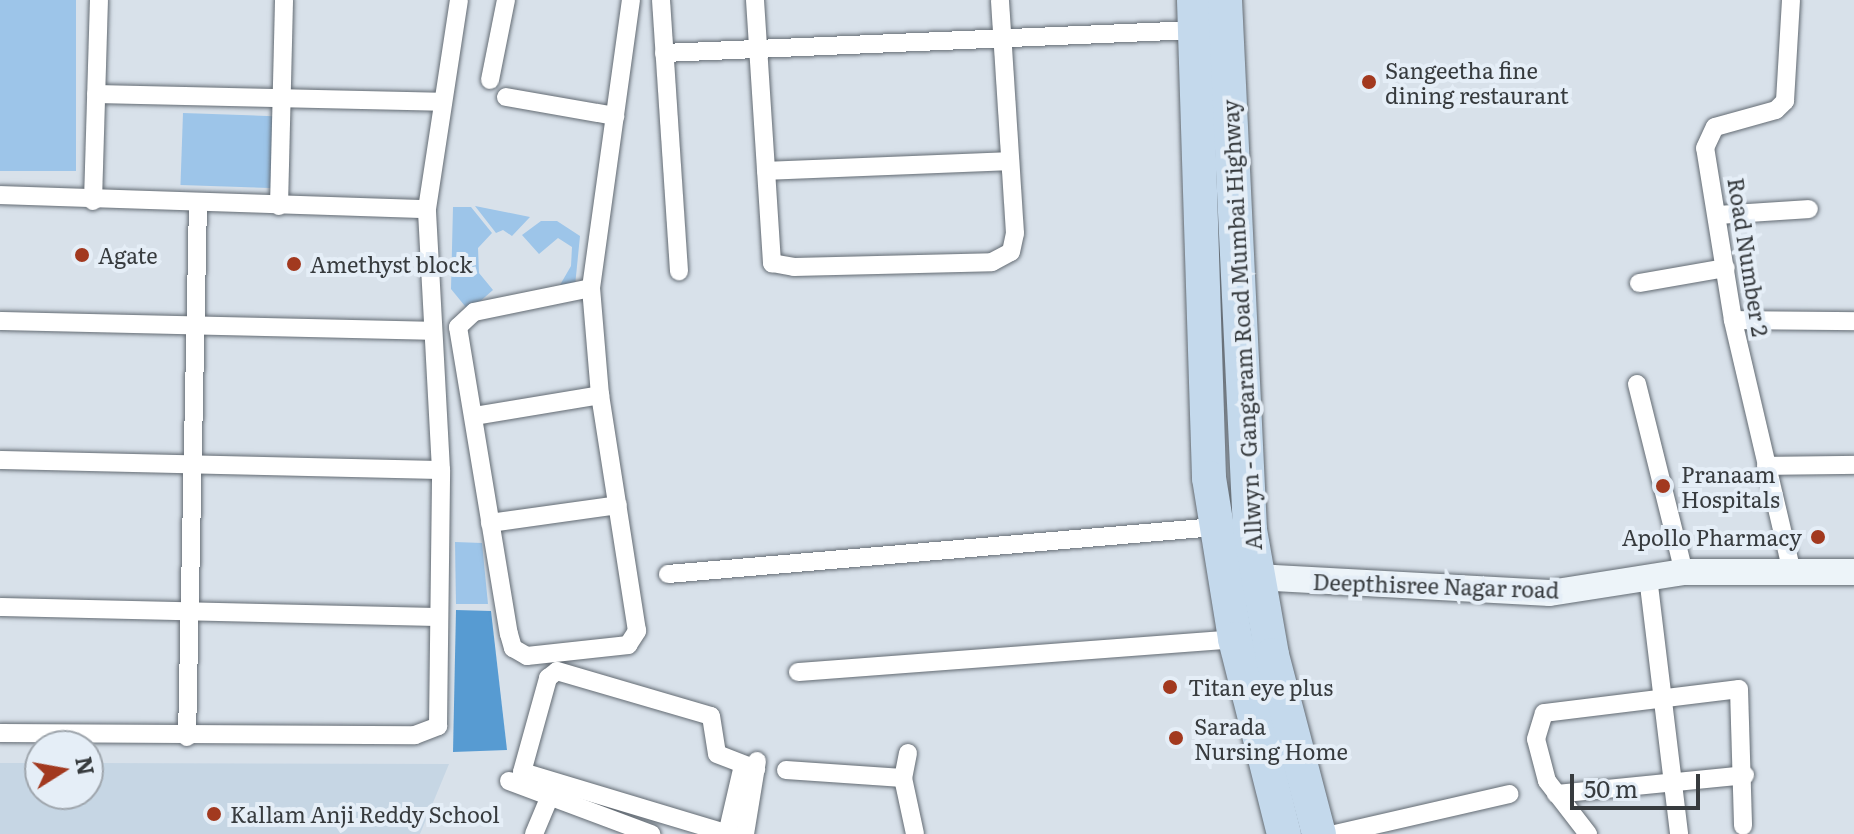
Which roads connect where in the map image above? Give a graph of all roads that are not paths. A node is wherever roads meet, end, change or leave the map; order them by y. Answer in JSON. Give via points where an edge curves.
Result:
{"nodes":[{"id":1,"x":99,"y":0,"type":"edge"},
{"id":2,"x":284,"y":0,"type":"edge"},
{"id":3,"x":459,"y":0,"type":"edge"},
{"id":4,"x":506,"y":0,"type":"edge"},
{"id":5,"x":631,"y":0,"type":"edge"},
{"id":6,"x":661,"y":0,"type":"edge"},
{"id":7,"x":755,"y":0,"type":"edge"},
{"id":8,"x":1000,"y":0,"type":"edge"},
{"id":9,"x":1225,"y":0,"type":"edge"},
{"id":10,"x":1791,"y":0,"type":"edge"},
{"id":11,"x":1194,"y":15,"type":"edge"},
{"id":12,"x":1002,"y":39,"type":"junction"},
{"id":13,"x":757,"y":49,"type":"junction"},
{"id":14,"x":664,"y":53,"type":"junction"},
{"id":15,"x":490,"y":80,"type":"dead end"},
{"id":16,"x":96,"y":94,"type":"junction"},
{"id":17,"x":506,"y":97,"type":"dead end"},
{"id":18,"x":281,"y":98,"type":"junction"},
{"id":19,"x":440,"y":102,"type":"junction"},
{"id":20,"x":615,"y":116,"type":"junction"},
{"id":21,"x":1010,"y":161,"type":"junction"},
{"id":22,"x":766,"y":171,"type":"junction"},
{"id":23,"x":0,"y":195,"type":"edge"},
{"id":24,"x":93,"y":201,"type":"junction"},
{"id":25,"x":198,"y":204,"type":"junction"},
{"id":26,"x":279,"y":206,"type":"junction"},
{"id":27,"x":427,"y":209,"type":"junction"},
{"id":28,"x":1809,"y":209,"type":"dead end"},
{"id":29,"x":1719,"y":215,"type":"junction"},
{"id":30,"x":1726,"y":268,"type":"junction"},
{"id":31,"x":679,"y":271,"type":"dead end"},
{"id":32,"x":1639,"y":283,"type":"dead end"},
{"id":33,"x":591,"y":288,"type":"junction"},
{"id":34,"x":1236,"y":301,"type":"junction"},
{"id":35,"x":1202,"y":318,"type":"junction"},
{"id":36,"x":1733,"y":320,"type":"junction"},
{"id":37,"x":0,"y":321,"type":"edge"},
{"id":38,"x":1854,"y":321,"type":"edge"},
{"id":39,"x":196,"y":325,"type":"junction"},
{"id":40,"x":431,"y":331,"type":"junction"},
{"id":41,"x":1238,"y":334,"type":"junction"},
{"id":42,"x":1637,"y":384,"type":"dead end"},
{"id":43,"x":600,"y":395,"type":"junction"},
{"id":44,"x":475,"y":416,"type":"junction"},
{"id":45,"x":0,"y":460,"type":"edge"},
{"id":46,"x":193,"y":465,"type":"junction"},
{"id":47,"x":1854,"y":465,"type":"edge"},
{"id":48,"x":1766,"y":466,"type":"junction"},
{"id":49,"x":441,"y":470,"type":"junction"},
{"id":50,"x":618,"y":505,"type":"junction"},
{"id":51,"x":490,"y":523,"type":"junction"},
{"id":52,"x":1215,"y":527,"type":"junction"},
{"id":53,"x":1791,"y":568,"type":"junction"},
{"id":54,"x":1684,"y":572,"type":"junction"},
{"id":55,"x":1854,"y":572,"type":"edge"},
{"id":56,"x":668,"y":574,"type":"dead end"},
{"id":57,"x":1256,"y":577,"type":"junction"},
{"id":58,"x":1648,"y":577,"type":"junction"},
{"id":59,"x":0,"y":607,"type":"edge"},
{"id":60,"x":190,"y":611,"type":"junction"},
{"id":61,"x":438,"y":617,"type":"junction"},
{"id":62,"x":1235,"y":639,"type":"junction"},
{"id":63,"x":798,"y":672,"type":"dead end"},
{"id":64,"x":1662,"y":698,"type":"junction"},
{"id":65,"x":0,"y":733,"type":"edge"},
{"id":66,"x":187,"y":737,"type":"junction"},
{"id":67,"x":908,"y":753,"type":"dead end"},
{"id":68,"x":786,"y":770,"type":"dead end"},
{"id":69,"x":1745,"y":775,"type":"junction"},
{"id":70,"x":903,"y":778,"type":"junction"},
{"id":71,"x":509,"y":781,"type":"dead end"},
{"id":72,"x":1672,"y":781,"type":"junction"},
{"id":73,"x":1509,"y":794,"type":"dead end"},
{"id":74,"x":1556,"y":794,"type":"junction"},
{"id":75,"x":550,"y":796,"type":"junction"},
{"id":76,"x":741,"y":809,"type":"junction"},
{"id":77,"x":610,"y":826,"type":"edge"},
{"id":78,"x":1743,"y":826,"type":"dead end"},
{"id":79,"x":534,"y":834,"type":"edge"},
{"id":80,"x":651,"y":834,"type":"edge"},
{"id":81,"x":728,"y":834,"type":"edge"},
{"id":82,"x":745,"y":834,"type":"edge"},
{"id":83,"x":915,"y":834,"type":"edge"},
{"id":84,"x":1284,"y":834,"type":"edge"},
{"id":85,"x":1319,"y":834,"type":"edge"},
{"id":86,"x":1335,"y":834,"type":"edge"},
{"id":87,"x":1588,"y":834,"type":"edge"},
{"id":88,"x":1679,"y":834,"type":"edge"}],
"edges":[{"from":1,"to":16,"type":"street"},
{"from":2,"to":18,"type":"street"},
{"from":3,"to":19,"type":"street"},
{"from":4,"to":15,"type":"street"},
{"from":5,"to":20,"type":"street"},
{"from":6,"to":14,"type":"street"},
{"from":7,"to":13,"type":"street"},
{"from":8,"to":12,"type":"street"},
{"from":9,"to":34,"type":"highway","name":"Allwyn - Gangaram Road Mumbai Highway"},
{"from":10,"to":29,"type":"street","name":"Road Number 2","via":[[1785,101],[1776,110],[1715,127],[1708,135],[1705,148]]},
{"from":11,"to":12,"type":"street"},
{"from":11,"to":35,"type":"highway","name":"Allwyn - Gangaram Road Mumbai Highway"},
{"from":12,"to":13,"type":"street"},
{"from":12,"to":21,"type":"street"},
{"from":13,"to":14,"type":"street"},
{"from":13,"to":22,"type":"street"},
{"from":14,"to":31,"type":"street"},
{"from":16,"to":18,"type":"street"},
{"from":16,"to":24,"type":"street"},
{"from":17,"to":20,"type":"street"},
{"from":18,"to":19,"type":"street"},
{"from":18,"to":26,"type":"street"},
{"from":19,"to":27,"type":"street"},
{"from":20,"to":33,"type":"street"},
{"from":21,"to":22,"type":"street"},
{"from":21,"to":22,"type":"street","via":[[1015,233],[1011,252],[992,262],[794,267],[772,263]]},
{"from":23,"to":24,"type":"street"},
{"from":24,"to":25,"type":"street"},
{"from":25,"to":26,"type":"street"},
{"from":25,"to":39,"type":"street"},
{"from":26,"to":27,"type":"street"},
{"from":27,"to":40,"type":"street"},
{"from":28,"to":29,"type":"street"},
{"from":29,"to":30,"type":"street","name":"Road Number 2"},
{"from":30,"to":32,"type":"street"},
{"from":30,"to":36,"type":"street","name":"Road Number 2"},
{"from":33,"to":43,"type":"street"},
{"from":33,"to":44,"type":"street","via":[[464,317],[458,327]]},
{"from":34,"to":35,"type":"highway"},
{"from":34,"to":41,"type":"highway","name":"Allwyn - Gangaram Road Mumbai Highway"},
{"from":35,"to":41,"type":"highway"},
{"from":35,"to":52,"type":"highway","name":"Allwyn - Gangaram Road Mumbai Highway"},
{"from":36,"to":38,"type":"street"},
{"from":36,"to":48,"type":"street","name":"Road Number 2"},
{"from":37,"to":39,"type":"street"},
{"from":39,"to":40,"type":"street"},
{"from":39,"to":46,"type":"street"},
{"from":40,"to":49,"type":"street"},
{"from":41,"to":57,"type":"highway","name":"Allwyn - Gangaram Road Mumbai Highway"},
{"from":42,"to":54,"type":"street"},
{"from":43,"to":44,"type":"street"},
{"from":43,"to":50,"type":"street"},
{"from":44,"to":51,"type":"street"},
{"from":45,"to":46,"type":"street"},
{"from":46,"to":49,"type":"street"},
{"from":46,"to":60,"type":"street"},
{"from":47,"to":48,"type":"street"},
{"from":48,"to":53,"type":"street","name":"Road Number 2"},
{"from":49,"to":61,"type":"street"},
{"from":50,"to":51,"type":"street"},
{"from":50,"to":51,"type":"street","via":[[637,631],[628,645],[527,656],[513,648]]},
{"from":52,"to":56,"type":"street"},
{"from":52,"to":62,"type":"highway","name":"Allwyn - Gangaram Road Mumbai Highway"},
{"from":53,"to":54,"type":"street","name":"Deepthisree Nagar road"},
{"from":53,"to":55,"type":"street","name":"Deepthisree Nagar road"},
{"from":54,"to":58,"type":"street","name":"Deepthisree Nagar road"},
{"from":57,"to":58,"type":"street","name":"Deepthisree Nagar road","via":[[1550,593]]},
{"from":57,"to":85,"type":"highway","name":"Allwyn - Gangaram Road Mumbai Highway"},
{"from":58,"to":64,"type":"street"},
{"from":59,"to":60,"type":"street"},
{"from":60,"to":61,"type":"street"},
{"from":60,"to":66,"type":"street"},
{"from":61,"to":66,"type":"street","via":[[438,726],[426,734]]},
{"from":62,"to":63,"type":"street"},
{"from":62,"to":84,"type":"highway","name":"Allwyn - Gangaram Road Mumbai Highway"},
{"from":64,"to":69,"type":"street","via":[[1739,689]]},
{"from":64,"to":72,"type":"street"},
{"from":64,"to":74,"type":"street","via":[[1544,713],[1536,739]]},
{"from":65,"to":66,"type":"street"},
{"from":67,"to":70,"type":"street"},
{"from":68,"to":70,"type":"street"},
{"from":69,"to":72,"type":"street"},
{"from":69,"to":78,"type":"street","via":[[1738,783]]},
{"from":70,"to":83,"type":"street"},
{"from":71,"to":75,"type":"street"},
{"from":72,"to":74,"type":"street"},
{"from":72,"to":88,"type":"street"},
{"from":73,"to":86,"type":"street"},
{"from":74,"to":87,"type":"street"},
{"from":75,"to":77,"type":"street"},
{"from":75,"to":79,"type":"street"},
{"from":76,"to":81,"type":"street"},
{"from":76,"to":81,"type":"street","via":[[752,765],[717,754],[711,716],[557,671],[548,678],[521,767],[527,776]]},
{"from":76,"to":82,"type":"street"},
{"from":77,"to":80,"type":"street"}]}
